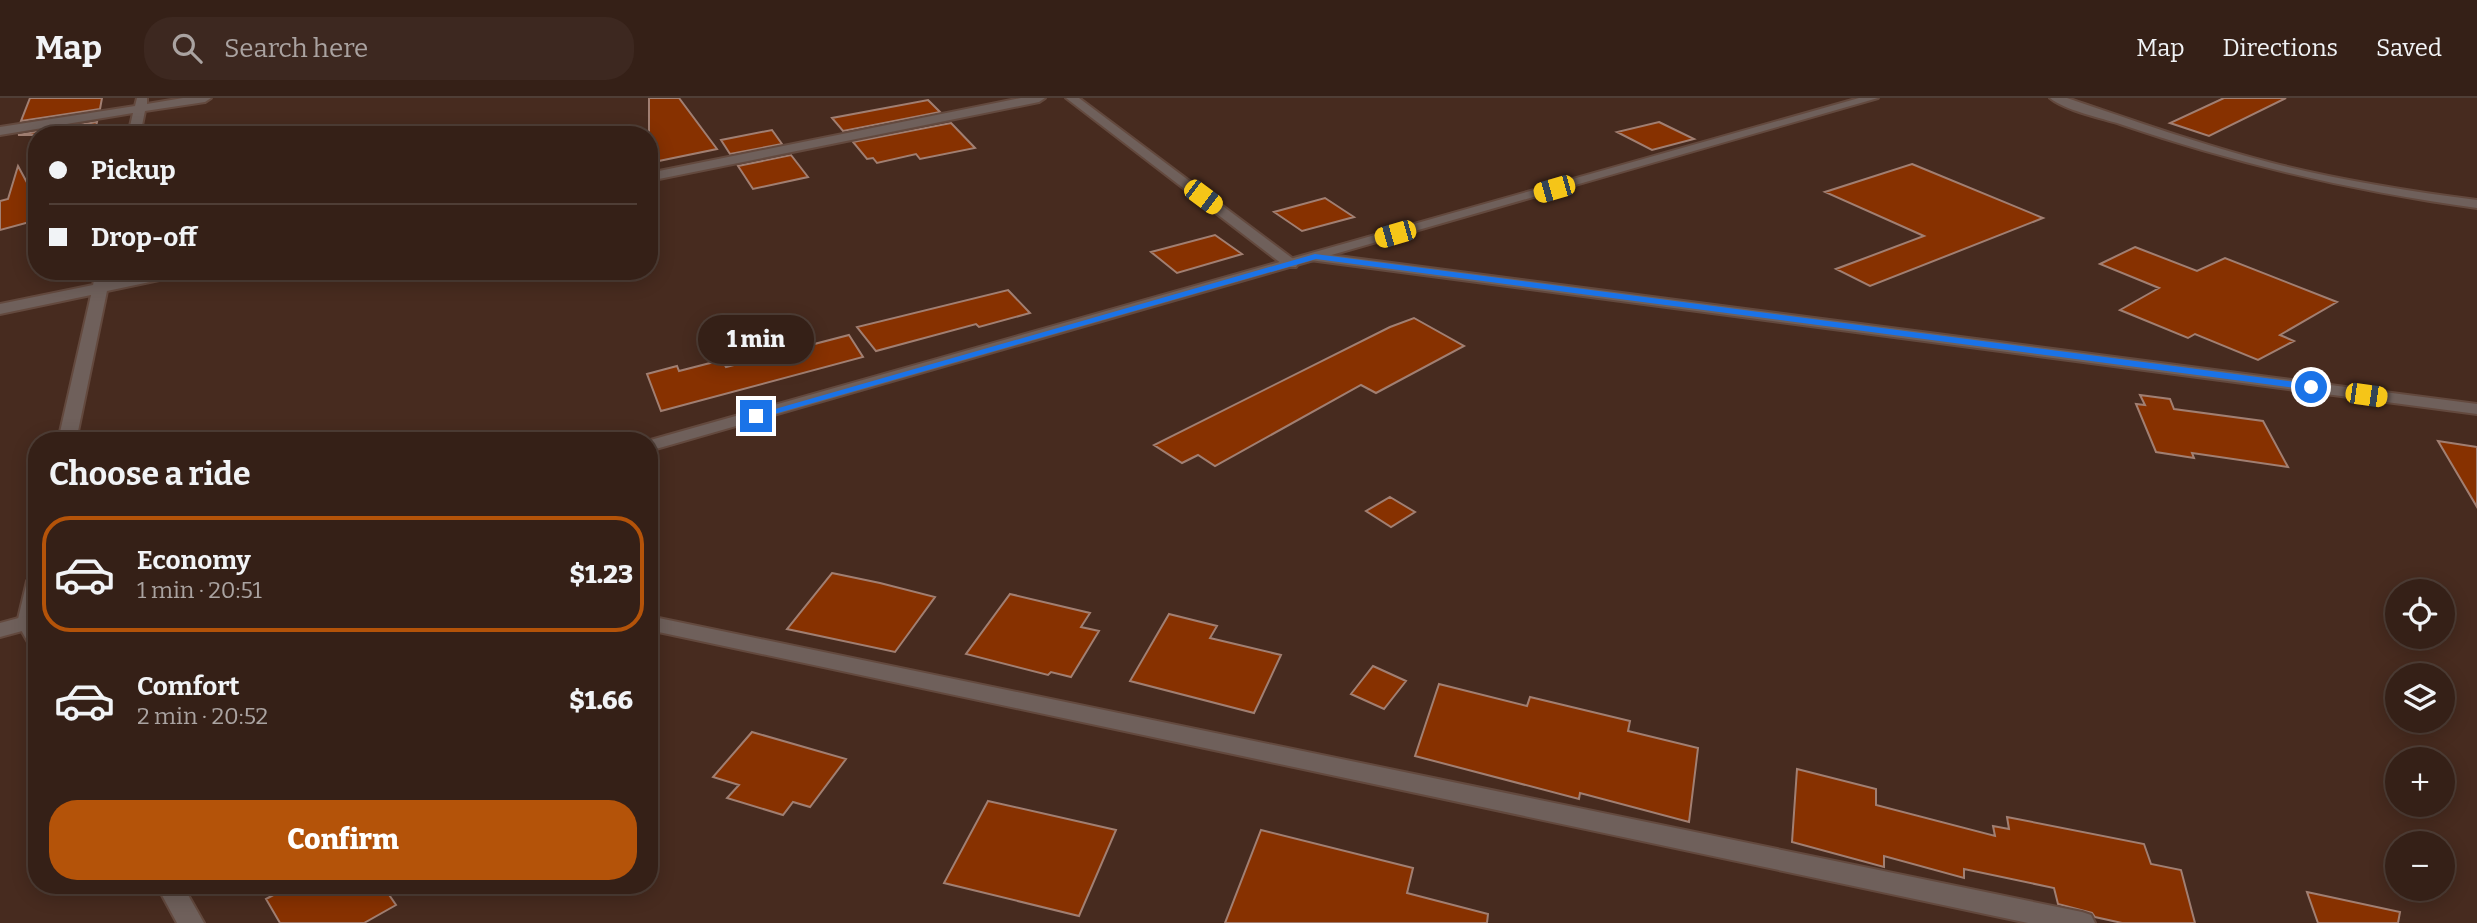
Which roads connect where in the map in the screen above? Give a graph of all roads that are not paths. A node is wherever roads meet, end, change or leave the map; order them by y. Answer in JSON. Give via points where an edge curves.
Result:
{"nodes":[{"id":1,"x":205,"y":98,"type":"edge"},
{"id":2,"x":1039,"y":98,"type":"edge"},
{"id":3,"x":1072,"y":98,"type":"edge"},
{"id":4,"x":1872,"y":98,"type":"edge"},
{"id":5,"x":2056,"y":98,"type":"edge"},
{"id":6,"x":141,"y":103,"type":"edge"},
{"id":7,"x":136,"y":126,"type":"edge"},
{"id":8,"x":0,"y":131,"type":"edge"},
{"id":9,"x":658,"y":175,"type":"edge"},
{"id":10,"x":2477,"y":205,"type":"edge"},
{"id":11,"x":1315,"y":257,"type":"junction"},
{"id":12,"x":1291,"y":264,"type":"junction"},
{"id":13,"x":102,"y":280,"type":"edge"},
{"id":14,"x":142,"y":280,"type":"edge"},
{"id":15,"x":101,"y":289,"type":"junction"},
{"id":16,"x":0,"y":309,"type":"edge"},
{"id":17,"x":2477,"y":409,"type":"edge"},
{"id":18,"x":69,"y":432,"type":"edge"},
{"id":19,"x":658,"y":443,"type":"edge"},
{"id":20,"x":658,"y":624,"type":"edge"},
{"id":21,"x":28,"y":628,"type":"edge"},
{"id":22,"x":0,"y":631,"type":"edge"},
{"id":23,"x":175,"y":894,"type":"edge"},
{"id":24,"x":191,"y":923,"type":"edge"},
{"id":25,"x":2082,"y":923,"type":"edge"}],
"edges":[{"from":1,"to":6,"type":"street"},
{"from":2,"to":9,"type":"street"},
{"from":3,"to":12,"type":"street"},
{"from":4,"to":11,"type":"street"},
{"from":5,"to":10,"type":"street","via":[[2202,148],[2292,172]]},
{"from":6,"to":7,"type":"street"},
{"from":6,"to":8,"type":"street"},
{"from":11,"to":12,"type":"street"},
{"from":11,"to":17,"type":"street"},
{"from":12,"to":19,"type":"street"},
{"from":13,"to":15,"type":"street"},
{"from":14,"to":15,"type":"street"},
{"from":15,"to":16,"type":"street"},
{"from":15,"to":18,"type":"street"},
{"from":20,"to":25,"type":"street"},
{"from":21,"to":22,"type":"street"},
{"from":23,"to":24,"type":"street"}]}
